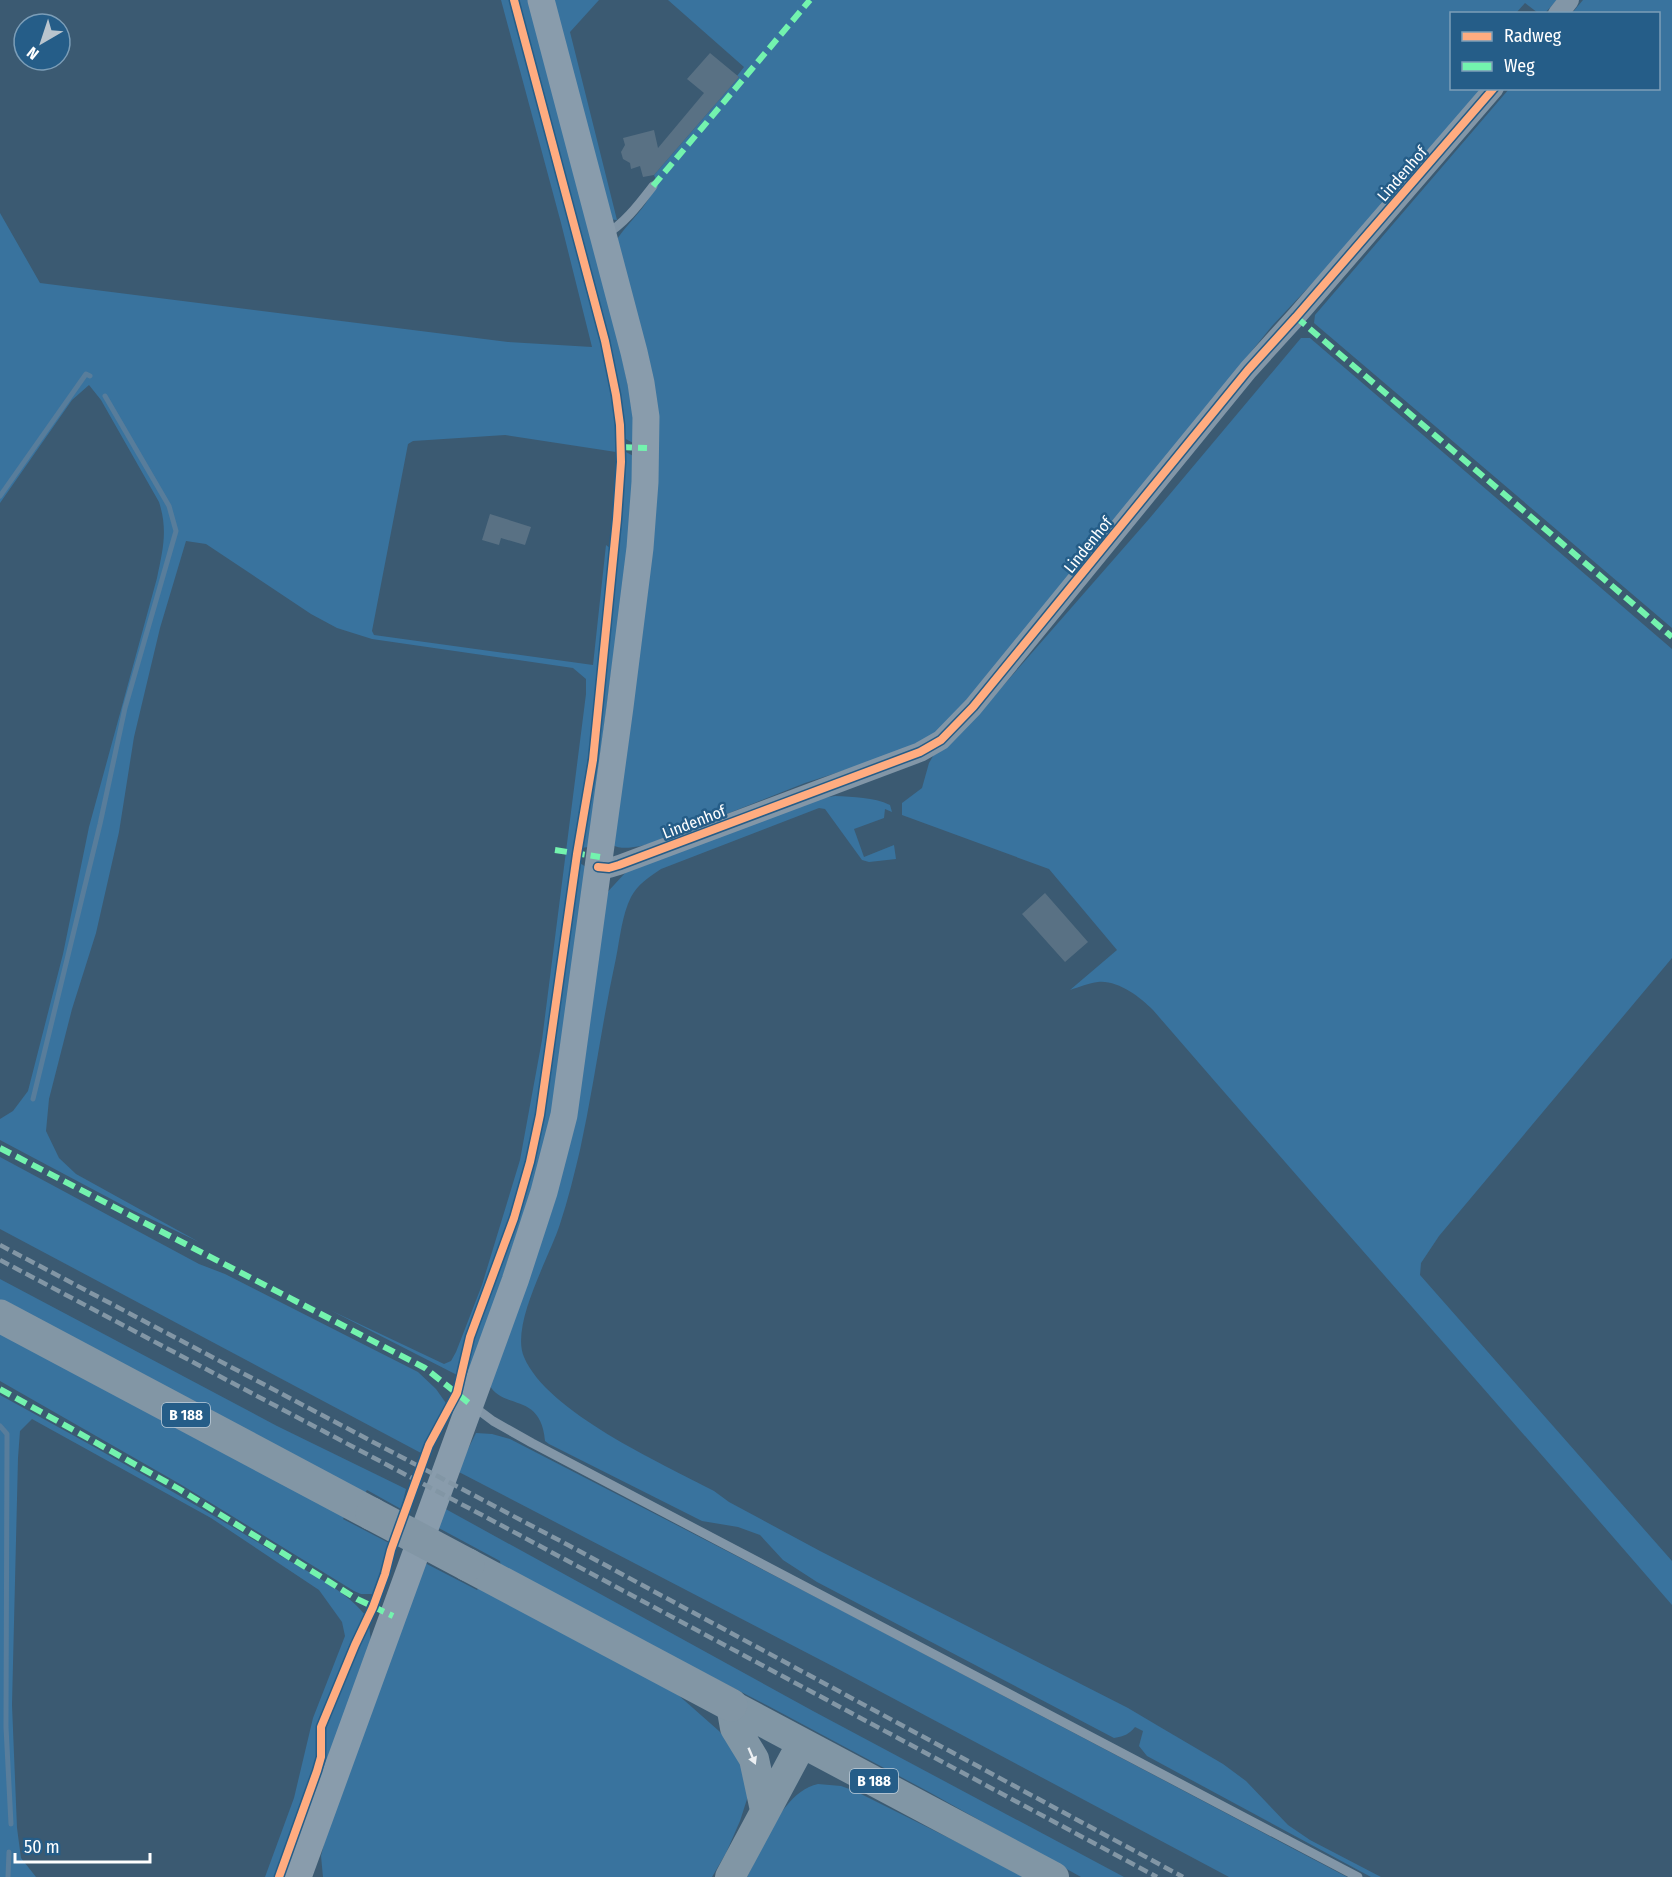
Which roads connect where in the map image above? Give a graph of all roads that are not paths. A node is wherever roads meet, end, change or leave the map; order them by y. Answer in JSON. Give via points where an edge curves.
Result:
{"nodes":[{"id":1,"x":541,"y":0,"type":"edge"},
{"id":2,"x":1569,"y":0,"type":"edge"},
{"id":3,"x":1560,"y":12,"type":"edge"},
{"id":4,"x":1492,"y":90,"type":"edge"},
{"id":5,"x":653,"y":186,"type":"dead end"},
{"id":6,"x":603,"y":237,"type":"junction"},
{"id":7,"x":598,"y":867,"type":"junction"},
{"id":8,"x":0,"y":1316,"type":"edge"},
{"id":9,"x":471,"y":1404,"type":"junction"},
{"id":10,"x":731,"y":1705,"type":"junction"},
{"id":11,"x":802,"y":1743,"type":"junction"},
{"id":12,"x":765,"y":1810,"type":"junction"},
{"id":13,"x":298,"y":1877,"type":"edge"},
{"id":14,"x":730,"y":1877,"type":"edge"},
{"id":15,"x":1054,"y":1877,"type":"edge"},
{"id":16,"x":1358,"y":1877,"type":"edge"}],
"edges":[{"from":1,"to":6,"type":"main road"},
{"from":2,"to":3,"type":"street"},
{"from":4,"to":7,"type":"street","name":"Lindenhof","via":[[1248,370],[973,707],[941,740],[920,752],[619,865]]},
{"from":5,"to":6,"type":"lane","via":[[631,214]]},
{"from":6,"to":7,"type":"main road","via":[[641,383],[647,434],[640,548]]},
{"from":7,"to":9,"type":"main road","via":[[569,1083],[555,1153]]},
{"from":8,"to":10,"type":"highway","number":"B 188","bridge":true},
{"from":9,"to":13,"type":"main road"},
{"from":9,"to":16,"type":"lane","via":[[492,1421],[532,1443]]},
{"from":10,"to":11,"type":"main road","number":"B 188"},
{"from":10,"to":12,"type":"main road","one_way":true,"via":[[735,1728],[754,1759]]},
{"from":11,"to":12,"type":"main road"},
{"from":11,"to":15,"type":"main road","number":"B 188"},
{"from":12,"to":14,"type":"main road"}]}
